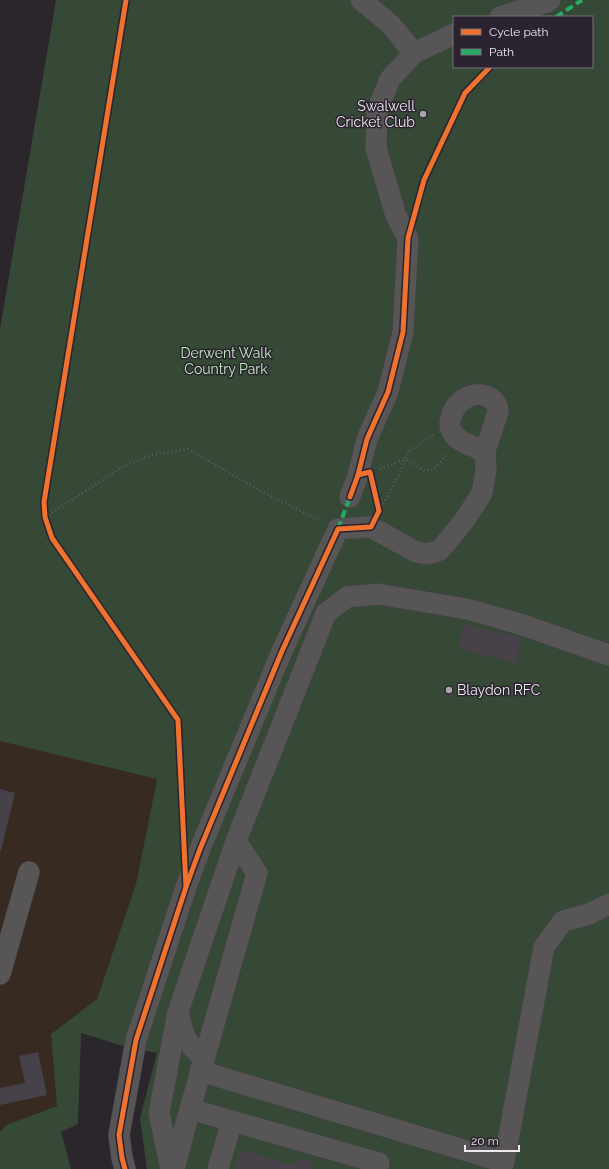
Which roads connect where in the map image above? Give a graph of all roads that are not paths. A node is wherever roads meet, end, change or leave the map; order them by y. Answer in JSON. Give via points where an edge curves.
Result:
{"nodes":[{"id":1,"x":361,"y":0,"type":"edge"},
{"id":2,"x":550,"y":0,"type":"edge"},
{"id":3,"x":503,"y":16,"type":"edge"},
{"id":4,"x":453,"y":34,"type":"edge"},
{"id":5,"x":414,"y":53,"type":"junction"},
{"id":6,"x":485,"y":451,"type":"dead end"},
{"id":7,"x":350,"y":497,"type":"dead end"},
{"id":8,"x":609,"y":655,"type":"edge"},
{"id":9,"x":236,"y":841,"type":"junction"},
{"id":10,"x":29,"y":872,"type":"dead end"},
{"id":11,"x":609,"y":904,"type":"edge"},
{"id":12,"x":0,"y":974,"type":"edge"},
{"id":13,"x":178,"y":1012,"type":"junction"},
{"id":14,"x":202,"y":1065,"type":"junction"},
{"id":15,"x":190,"y":1109,"type":"junction"},
{"id":16,"x":232,"y":1121,"type":"junction"},
{"id":17,"x":379,"y":1163,"type":"dead end"},
{"id":18,"x":125,"y":1169,"type":"edge"},
{"id":19,"x":171,"y":1169,"type":"edge"},
{"id":20,"x":174,"y":1169,"type":"edge"},
{"id":21,"x":218,"y":1169,"type":"edge"}],
"edges":[{"from":1,"to":5,"type":"street","via":[[391,25]]},
{"from":2,"to":3,"type":"street"},
{"from":4,"to":5,"type":"street"},
{"from":5,"to":7,"type":"street","via":[[390,79],[377,110],[376,148],[396,216],[408,238],[403,332],[388,392],[367,438],[364,473]]},
{"from":6,"to":18,"type":"street","via":[[486,470],[482,493],[464,521],[440,550],[428,554],[416,552],[375,519],[338,530],[279,659],[183,895],[136,1040],[119,1135]]},
{"from":8,"to":9,"type":"street","via":[[517,623],[467,609],[378,594],[347,597],[326,613]]},
{"from":9,"to":13,"type":"street"},
{"from":9,"to":14,"type":"street","via":[[257,873]]},
{"from":10,"to":12,"type":"street"},
{"from":11,"to":14,"type":"street","via":[[589,914],[563,921],[544,947],[504,1162]]},
{"from":13,"to":14,"type":"street","via":[[185,1039]]},
{"from":13,"to":19,"type":"street","via":[[159,1113]]},
{"from":14,"to":15,"type":"street"},
{"from":15,"to":16,"type":"street"},
{"from":15,"to":20,"type":"street"},
{"from":16,"to":17,"type":"street"},
{"from":16,"to":21,"type":"street"}]}
